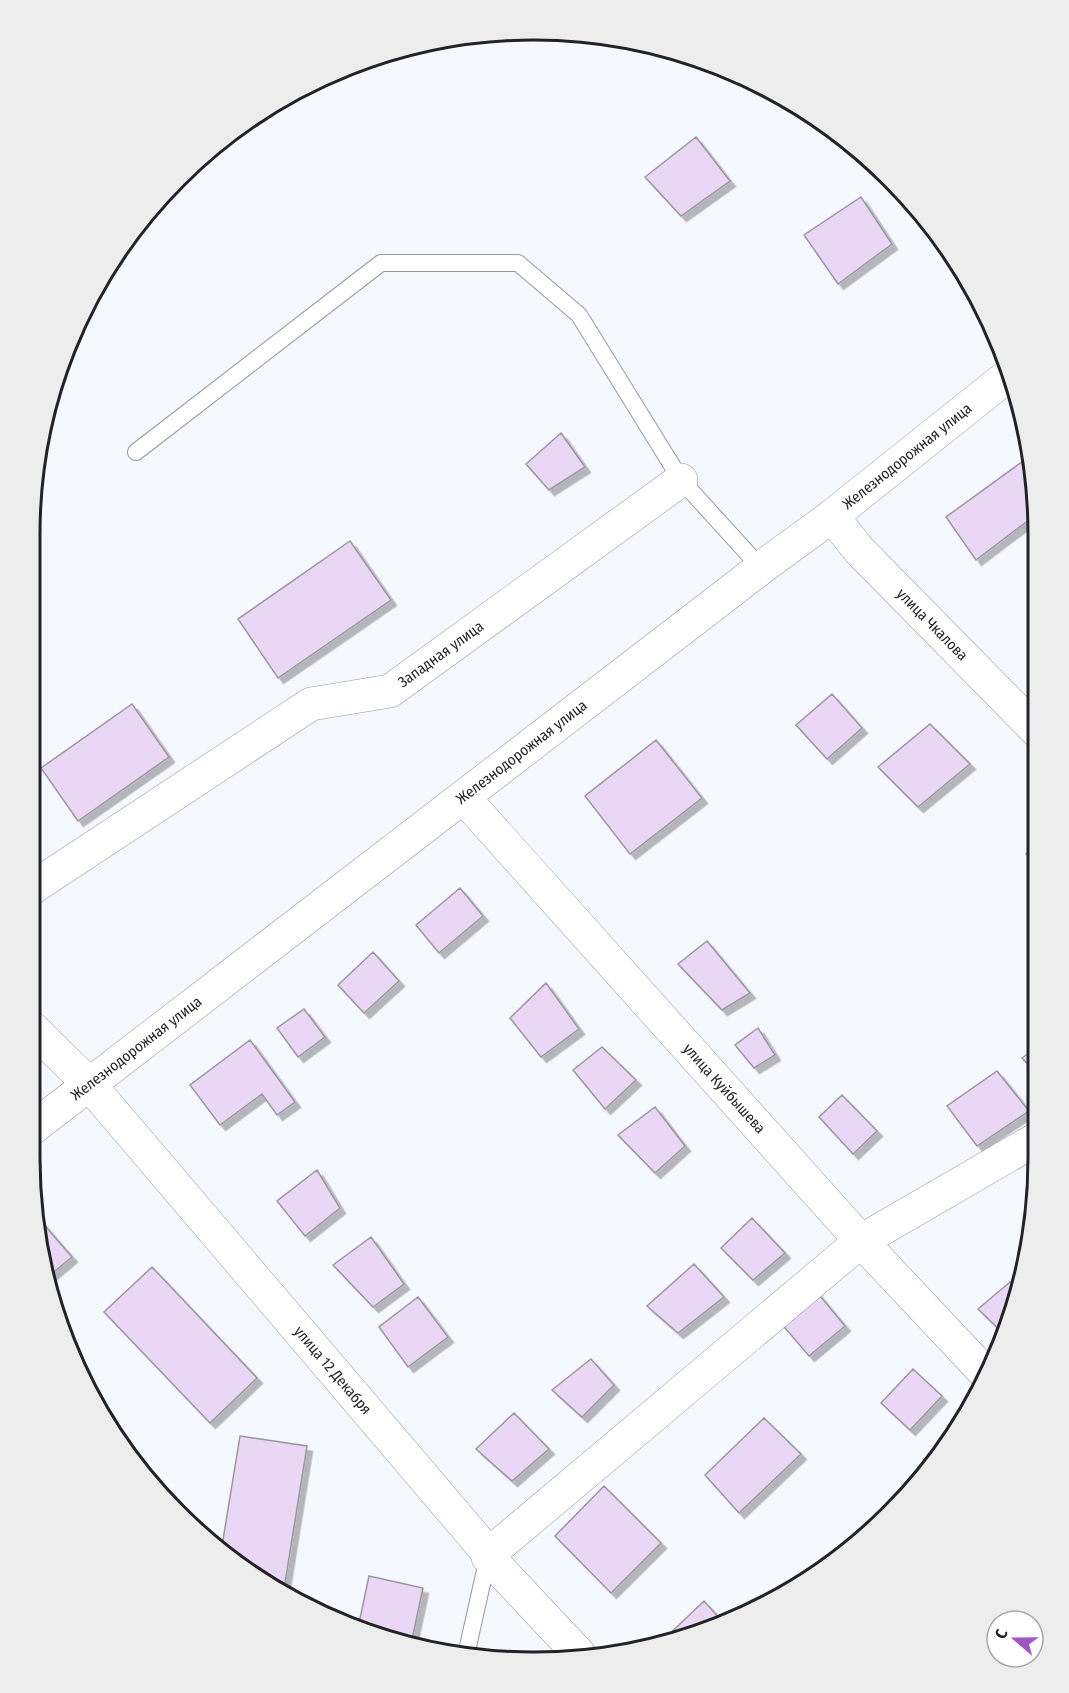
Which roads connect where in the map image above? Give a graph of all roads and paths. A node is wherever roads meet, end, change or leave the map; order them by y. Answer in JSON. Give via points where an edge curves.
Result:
{"nodes":[{"id":1,"x":1003,"y":379,"type":"edge"},
{"id":2,"x":136,"y":452,"type":"dead end"},
{"id":3,"x":681,"y":480,"type":"junction"},
{"id":4,"x":832,"y":516,"type":"junction"},
{"id":5,"x":761,"y":568,"type":"junction"},
{"id":6,"x":1028,"y":722,"type":"edge"},
{"id":7,"x":464,"y":798,"type":"junction"},
{"id":8,"x":40,"y":883,"type":"edge"},
{"id":9,"x":40,"y":1036,"type":"edge"},
{"id":10,"x":89,"y":1084,"type":"junction"},
{"id":11,"x":40,"y":1122,"type":"edge"},
{"id":12,"x":1028,"y":1144,"type":"edge"},
{"id":13,"x":861,"y":1241,"type":"junction"},
{"id":14,"x":982,"y":1369,"type":"edge"},
{"id":15,"x":489,"y":1556,"type":"junction"},
{"id":16,"x":468,"y":1648,"type":"edge"},
{"id":17,"x":576,"y":1650,"type":"edge"}],
"edges":[{"from":1,"to":4,"type":"street","name":"Железнодорожная улица"},
{"from":2,"to":3,"type":"lane","via":[[381,263],[518,263],[579,315]]},
{"from":3,"to":5,"type":"lane"},
{"from":3,"to":8,"type":"street","name":"Западная улица","via":[[390,691],[311,704]]},
{"from":4,"to":5,"type":"street","name":"Железнодорожная улица"},
{"from":4,"to":6,"type":"street","name":"улица Чкалова","via":[[859,550]]},
{"from":5,"to":7,"type":"street","name":"Железнодорожная улица"},
{"from":7,"to":10,"type":"street","name":"Железнодорожная улица"},
{"from":7,"to":13,"type":"street","name":"улица Куйбышева"},
{"from":9,"to":10,"type":"street","name":"улица 12 Декабря"},
{"from":10,"to":11,"type":"street","name":"Железнодорожная улица"},
{"from":10,"to":15,"type":"street","name":"улица 12 Декабря"},
{"from":12,"to":13,"type":"street"},
{"from":13,"to":14,"type":"street","name":"улица Куйбышева"},
{"from":13,"to":15,"type":"street"},
{"from":15,"to":16,"type":"lane"},
{"from":15,"to":17,"type":"street","name":"улица 12 Декабря"}]}
